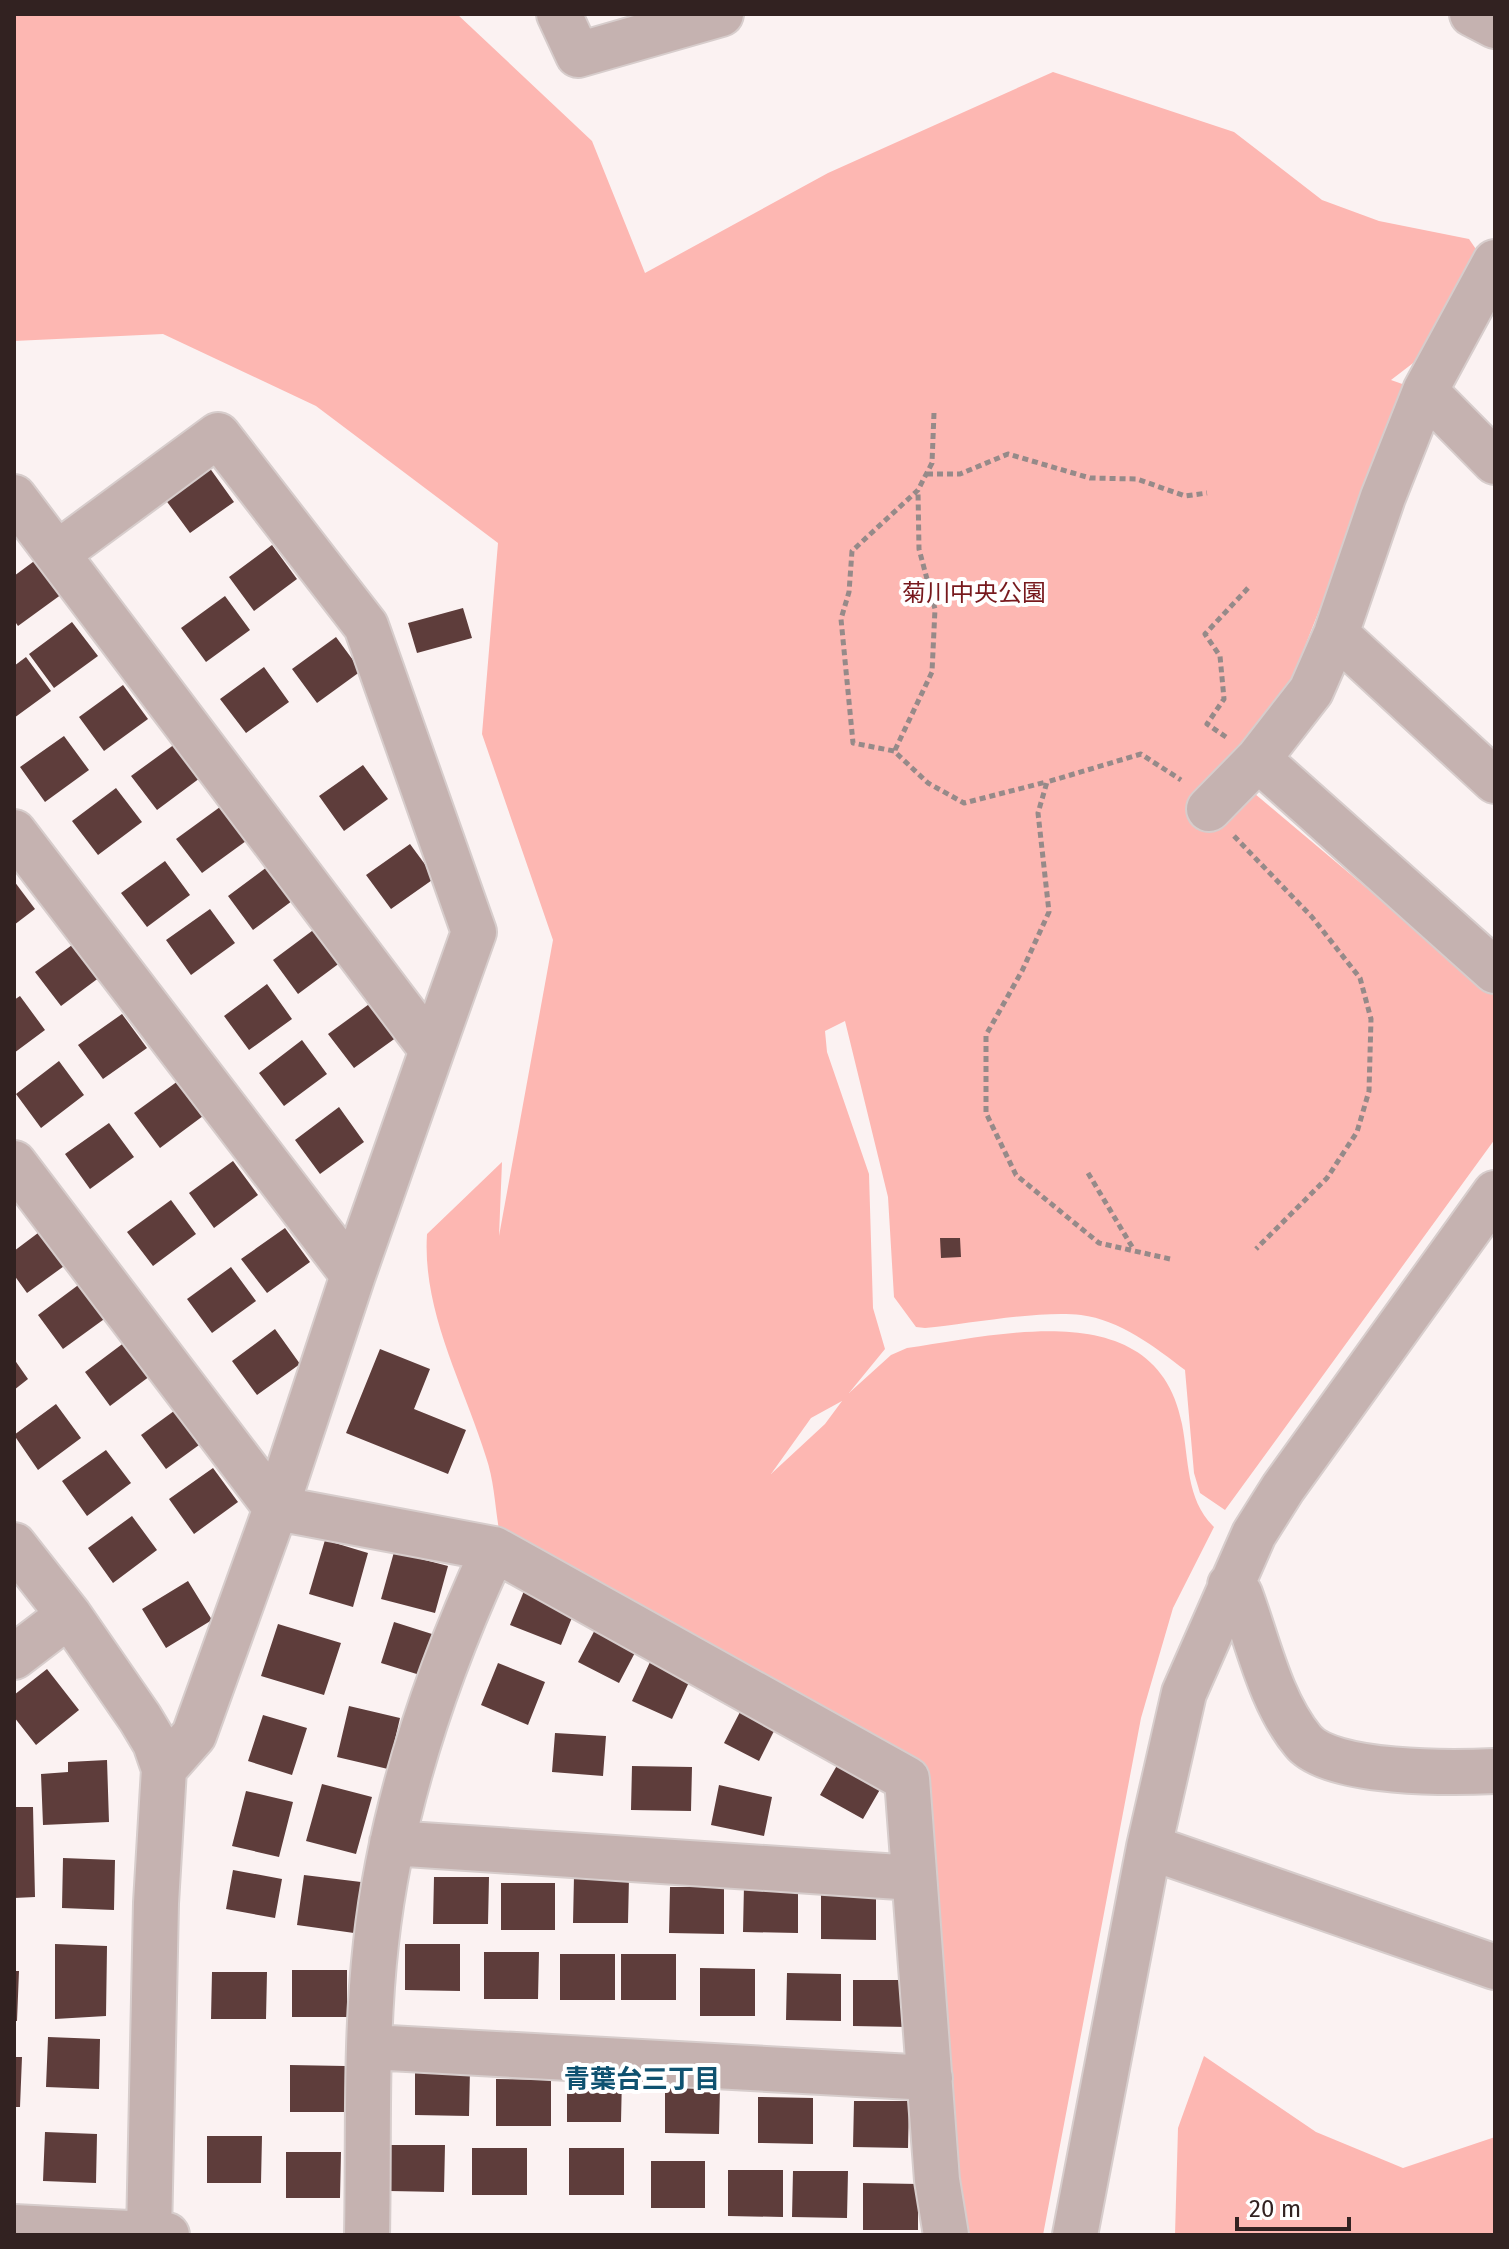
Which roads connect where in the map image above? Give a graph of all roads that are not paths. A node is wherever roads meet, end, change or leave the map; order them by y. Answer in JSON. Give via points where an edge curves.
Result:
{"nodes":[{"id":1,"x":559,"y":14,"type":"edge"},
{"id":2,"x":721,"y":14,"type":"edge"},
{"id":3,"x":1472,"y":14,"type":"edge"},
{"id":4,"x":1495,"y":26,"type":"edge"},
{"id":5,"x":1495,"y":262,"type":"edge"},
{"id":6,"x":1425,"y":391,"type":"junction"},
{"id":7,"x":1495,"y":462,"type":"edge"},
{"id":8,"x":14,"y":497,"type":"edge"},
{"id":9,"x":58,"y":553,"type":"junction"},
{"id":10,"x":1336,"y":634,"type":"junction"},
{"id":11,"x":1258,"y":759,"type":"junction"},
{"id":12,"x":1495,"y":781,"type":"edge"},
{"id":13,"x":1209,"y":809,"type":"road end"},
{"id":14,"x":15,"y":837,"type":"edge"},
{"id":15,"x":1495,"y":971,"type":"edge"},
{"id":16,"x":432,"y":1050,"type":"junction"},
{"id":17,"x":14,"y":1163,"type":"edge"},
{"id":18,"x":1495,"y":1193,"type":"edge"},
{"id":19,"x":353,"y":1275,"type":"junction"},
{"id":20,"x":276,"y":1508,"type":"junction"},
{"id":21,"x":14,"y":1545,"type":"edge"},
{"id":22,"x":494,"y":1549,"type":"junction"},
{"id":23,"x":1230,"y":1585,"type":"junction"},
{"id":24,"x":69,"y":1615,"type":"junction"},
{"id":25,"x":14,"y":1657,"type":"edge"},
{"id":26,"x":164,"y":1769,"type":"junction"},
{"id":27,"x":1495,"y":1771,"type":"edge"},
{"id":28,"x":392,"y":1843,"type":"junction"},
{"id":29,"x":1149,"y":1847,"type":"junction"},
{"id":30,"x":914,"y":1878,"type":"junction"},
{"id":31,"x":1495,"y":1967,"type":"edge"},
{"id":32,"x":371,"y":2047,"type":"junction"},
{"id":33,"x":930,"y":2078,"type":"junction"},
{"id":34,"x":14,"y":2227,"type":"edge"},
{"id":35,"x":149,"y":2234,"type":"edge"},
{"id":36,"x":167,"y":2235,"type":"edge"},
{"id":37,"x":367,"y":2235,"type":"edge"},
{"id":38,"x":946,"y":2235,"type":"edge"},
{"id":39,"x":1075,"y":2235,"type":"edge"}],
"edges":[{"from":1,"to":2,"type":"street","via":[[578,55]]},
{"from":3,"to":4,"type":"street"},
{"from":5,"to":6,"type":"street"},
{"from":6,"to":7,"type":"street"},
{"from":6,"to":10,"type":"street"},
{"from":8,"to":9,"type":"street"},
{"from":9,"to":16,"type":"street"},
{"from":9,"to":16,"type":"street","via":[[218,435],[366,626],[474,932]]},
{"from":10,"to":11,"type":"street","via":[[1311,691]]},
{"from":10,"to":12,"type":"street"},
{"from":11,"to":13,"type":"street"},
{"from":11,"to":15,"type":"street"},
{"from":14,"to":19,"type":"street"},
{"from":16,"to":19,"type":"street"},
{"from":17,"to":20,"type":"street"},
{"from":18,"to":23,"type":"street","via":[[1283,1488]]},
{"from":19,"to":20,"type":"street"},
{"from":20,"to":22,"type":"street"},
{"from":20,"to":26,"type":"street","via":[[194,1735]]},
{"from":21,"to":24,"type":"street"},
{"from":22,"to":28,"type":"street","via":[[434,1694]]},
{"from":22,"to":30,"type":"street","via":[[907,1779]]},
{"from":23,"to":27,"type":"street","via":[[1240,1594],[1281,1707],[1305,1745],[1345,1762],[1420,1774]]},
{"from":23,"to":29,"type":"street","via":[[1184,1693]]},
{"from":24,"to":25,"type":"street"},
{"from":24,"to":26,"type":"street","via":[[155,1743]]},
{"from":26,"to":35,"type":"street"},
{"from":28,"to":30,"type":"street"},
{"from":28,"to":32,"type":"street","via":[[376,1944]]},
{"from":29,"to":31,"type":"street"},
{"from":29,"to":39,"type":"street"},
{"from":30,"to":33,"type":"street"},
{"from":32,"to":33,"type":"street"},
{"from":32,"to":37,"type":"street"},
{"from":33,"to":38,"type":"street"},
{"from":34,"to":35,"type":"street"},
{"from":35,"to":36,"type":"street"}]}
